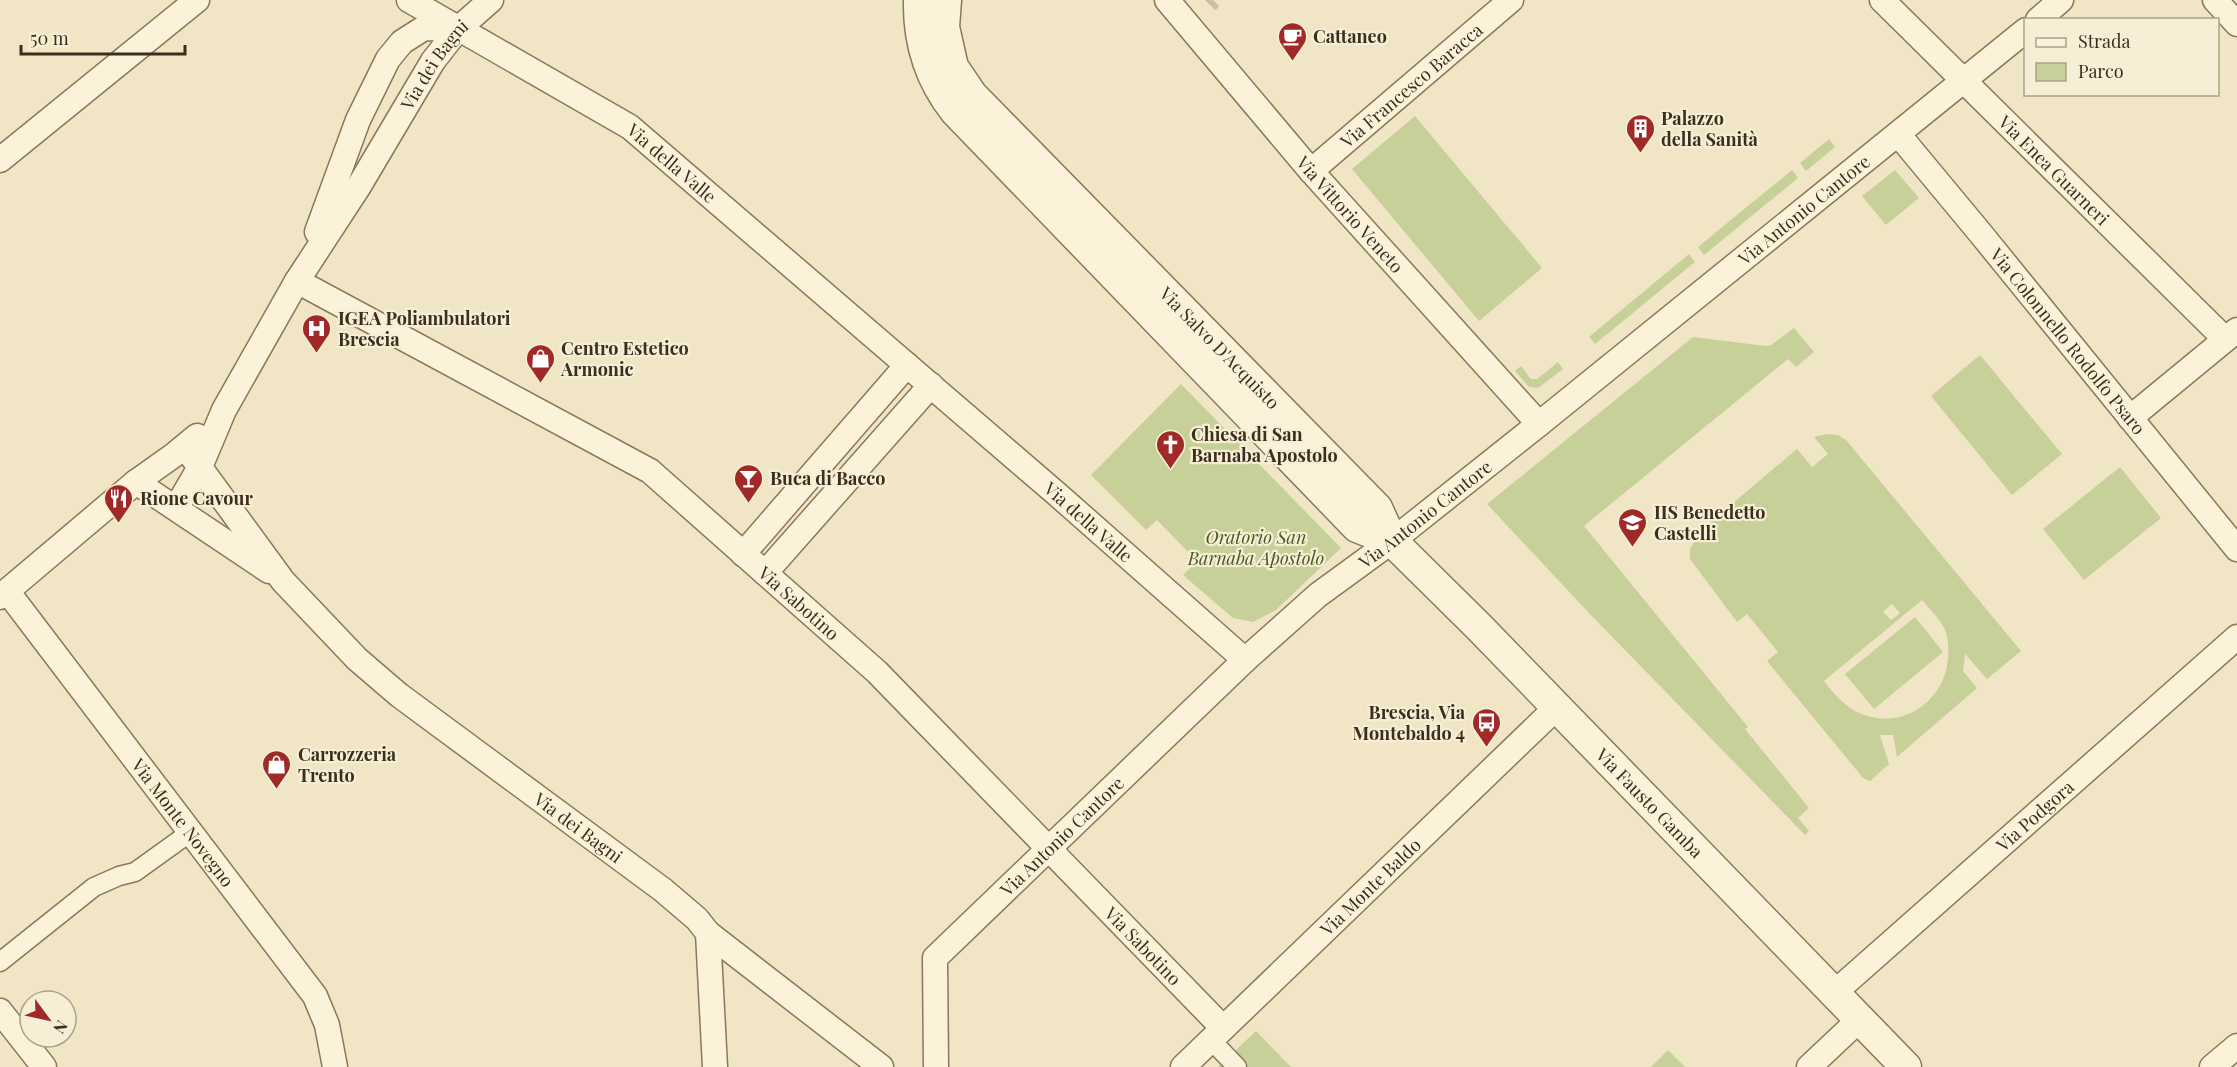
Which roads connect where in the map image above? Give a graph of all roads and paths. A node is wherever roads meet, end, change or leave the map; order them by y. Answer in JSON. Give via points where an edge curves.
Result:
{"nodes":[{"id":1,"x":197,"y":0,"type":"edge"},
{"id":2,"x":410,"y":0,"type":"edge"},
{"id":3,"x":491,"y":0,"type":"edge"},
{"id":4,"x":919,"y":0,"type":"edge"},
{"id":5,"x":946,"y":0,"type":"edge"},
{"id":6,"x":1167,"y":0,"type":"edge"},
{"id":7,"x":1511,"y":0,"type":"edge"},
{"id":8,"x":1882,"y":0,"type":"edge"},
{"id":9,"x":2061,"y":0,"type":"edge"},
{"id":10,"x":2215,"y":0,"type":"edge"},
{"id":11,"x":2040,"y":18,"type":"edge"},
{"id":12,"x":2237,"y":24,"type":"edge"},
{"id":13,"x":458,"y":29,"type":"junction"},
{"id":14,"x":2024,"y":31,"type":"edge"},
{"id":15,"x":1964,"y":81,"type":"junction"},
{"id":16,"x":1898,"y":134,"type":"junction"},
{"id":17,"x":0,"y":160,"type":"edge"},
{"id":18,"x":1311,"y":171,"type":"junction"},
{"id":19,"x":297,"y":281,"type":"junction"},
{"id":20,"x":2231,"y":335,"type":"edge"},
{"id":21,"x":907,"y":365,"type":"junction"},
{"id":22,"x":931,"y":385,"type":"junction"},
{"id":23,"x":224,"y":410,"type":"junction"},
{"id":24,"x":2130,"y":418,"type":"junction"},
{"id":25,"x":1539,"y":424,"type":"junction"},
{"id":26,"x":185,"y":447,"type":"junction"},
{"id":27,"x":200,"y":467,"type":"junction"},
{"id":28,"x":136,"y":483,"type":"junction"},
{"id":29,"x":176,"y":508,"type":"junction"},
{"id":30,"x":1392,"y":541,"type":"junction"},
{"id":31,"x":2237,"y":549,"type":"edge"},
{"id":32,"x":743,"y":554,"type":"junction"},
{"id":33,"x":765,"y":573,"type":"junction"},
{"id":34,"x":283,"y":581,"type":"junction"},
{"id":35,"x":4,"y":594,"type":"edge"},
{"id":36,"x":2237,"y":638,"type":"edge"},
{"id":37,"x":1245,"y":660,"type":"junction"},
{"id":38,"x":1557,"y":707,"type":"junction"},
{"id":39,"x":192,"y":831,"type":"junction"},
{"id":40,"x":1048,"y":850,"type":"junction"},
{"id":41,"x":708,"y":933,"type":"junction"},
{"id":42,"x":0,"y":962,"type":"edge"},
{"id":43,"x":1834,"y":993,"type":"junction"},
{"id":44,"x":0,"y":1011,"type":"edge"},
{"id":45,"x":1860,"y":1019,"type":"junction"},
{"id":46,"x":1217,"y":1034,"type":"junction"},
{"id":47,"x":2237,"y":1046,"type":"edge"},
{"id":48,"x":44,"y":1067,"type":"edge"},
{"id":49,"x":335,"y":1067,"type":"edge"},
{"id":50,"x":715,"y":1067,"type":"edge"},
{"id":51,"x":881,"y":1067,"type":"edge"},
{"id":52,"x":936,"y":1067,"type":"edge"},
{"id":53,"x":1183,"y":1067,"type":"edge"},
{"id":54,"x":1236,"y":1067,"type":"edge"},
{"id":55,"x":1809,"y":1067,"type":"edge"},
{"id":56,"x":1906,"y":1067,"type":"edge"},
{"id":57,"x":2212,"y":1067,"type":"edge"}],
"edges":[{"from":1,"to":17,"type":"street"},
{"from":2,"to":13,"type":"street","name":"Via della Valle"},
{"from":3,"to":13,"type":"street"},
{"from":4,"to":30,"type":"street","name":"Via Salvo D'Acquisto","via":[[919,22],[928,64],[934,81],[955,111],[1357,527]]},
{"from":5,"to":30,"type":"street","name":"Via Salvo D'Acquisto","via":[[945,27],[951,58],[972,95],[1377,508]]},
{"from":6,"to":18,"type":"street","name":"Via Vittorio Veneto"},
{"from":7,"to":18,"type":"street","name":"Via Francesco Baracca"},
{"from":8,"to":15,"type":"street","name":"Via Enea Guarneri"},
{"from":9,"to":11,"type":"street"},
{"from":10,"to":12,"type":"street"},
{"from":13,"to":19,"type":"street","name":"Via dei Bagni","via":[[433,61]]},
{"from":13,"to":19,"type":"street","name":"Via dei Bagni","via":[[424,28],[402,42],[388,59],[358,120]]},
{"from":13,"to":21,"type":"street","name":"Via della Valle","via":[[630,127]]},
{"from":14,"to":15,"type":"street","name":"Via Antonio Cantore"},
{"from":15,"to":16,"type":"street","name":"Via Antonio Cantore"},
{"from":15,"to":20,"type":"street","name":"Via Enea Guarneri"},
{"from":16,"to":24,"type":"street","name":"Via Colonnello Rodolfo Psaro"},
{"from":16,"to":25,"type":"street","name":"Via Antonio Cantore"},
{"from":18,"to":25,"type":"street","name":"Via Vittorio Veneto"},
{"from":19,"to":23,"type":"street","name":"Via dei Bagni"},
{"from":19,"to":32,"type":"street","name":"Via Sabotino","via":[[650,471]]},
{"from":20,"to":24,"type":"street"},
{"from":21,"to":22,"type":"street","name":"Via della Valle"},
{"from":21,"to":32,"type":"street"},
{"from":22,"to":33,"type":"street"},
{"from":22,"to":37,"type":"street","name":"Via della Valle"},
{"from":23,"to":26,"type":"street","name":"Via dei Bagni"},
{"from":23,"to":27,"type":"street","name":"Via dei Bagni"},
{"from":24,"to":31,"type":"street","name":"Via Colonnello Rodolfo Psaro"},
{"from":25,"to":30,"type":"street","name":"Via Antonio Cantore"},
{"from":26,"to":27,"type":"street","name":"Via dei Bagni"},
{"from":26,"to":28,"type":"street","name":"Via dei Bagni"},
{"from":27,"to":29,"type":"street","name":"Via dei Bagni"},
{"from":27,"to":34,"type":"street","name":"Via dei Bagni"},
{"from":28,"to":29,"type":"street","name":"Via dei Bagni"},
{"from":28,"to":35,"type":"street","name":"Via dei Bagni"},
{"from":29,"to":34,"type":"street","name":"Via dei Bagni"},
{"from":30,"to":37,"type":"street","name":"Via Antonio Cantore","via":[[1318,595]]},
{"from":30,"to":38,"type":"street","name":"Via Fausto Gamba"},
{"from":32,"to":33,"type":"street","name":"Via Sabotino"},
{"from":33,"to":40,"type":"street","name":"Via Sabotino","via":[[876,672]]},
{"from":34,"to":41,"type":"street","name":"Via dei Bagni","via":[[357,659],[399,695],[663,890]]},
{"from":35,"to":39,"type":"street","name":"Via Monte Novegno"},
{"from":36,"to":43,"type":"street","name":"Via Podgora"},
{"from":37,"to":40,"type":"street","name":"Via Antonio Cantore"},
{"from":38,"to":43,"type":"street","name":"Via Fausto Gamba"},
{"from":38,"to":46,"type":"street","name":"Via Monte Baldo"},
{"from":39,"to":42,"type":"street","via":[[135,872],[94,887]]},
{"from":39,"to":49,"type":"street","name":"Via Monte Novegno","via":[[315,996],[327,1025]]},
{"from":40,"to":46,"type":"street","name":"Via Sabotino"},
{"from":40,"to":52,"type":"street","name":"Via Antonio Cantore","via":[[935,958]]},
{"from":41,"to":50,"type":"street"},
{"from":41,"to":51,"type":"street","name":"Via dei Bagni"},
{"from":43,"to":45,"type":"street","name":"Via Fausto Gamba"},
{"from":44,"to":48,"type":"street"},
{"from":45,"to":55,"type":"street"},
{"from":45,"to":56,"type":"street","name":"Via Fausto Gamba"},
{"from":46,"to":53,"type":"street","name":"Via Monte Baldo"},
{"from":46,"to":54,"type":"street"},
{"from":47,"to":57,"type":"street"}]}
